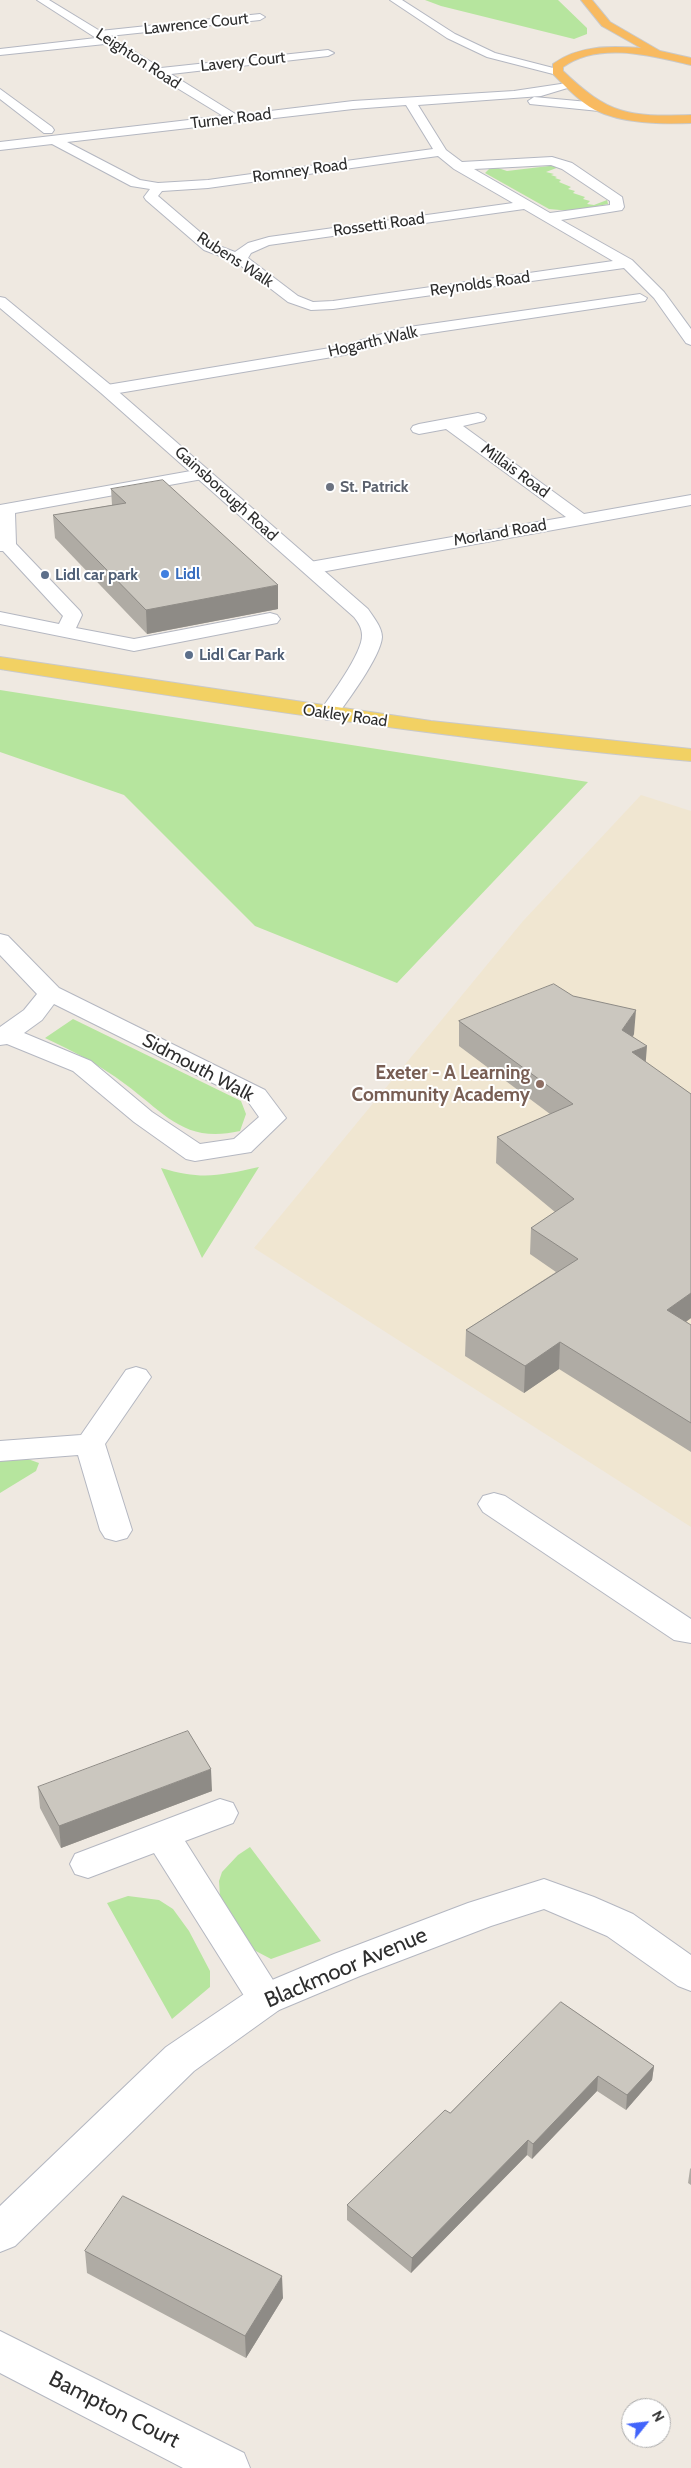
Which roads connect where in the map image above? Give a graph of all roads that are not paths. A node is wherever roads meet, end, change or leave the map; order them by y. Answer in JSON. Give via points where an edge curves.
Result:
{"nodes":[{"id":1,"x":42,"y":0,"type":"edge"},
{"id":2,"x":394,"y":0,"type":"edge"},
{"id":3,"x":586,"y":0,"type":"edge"},
{"id":4,"x":271,"y":23,"type":"dead end"},
{"id":5,"x":606,"y":24,"type":"junction"},
{"id":6,"x":105,"y":37,"type":"junction"},
{"id":7,"x":483,"y":50,"type":"junction"},
{"id":8,"x":0,"y":52,"type":"edge"},
{"id":9,"x":657,"y":53,"type":"junction"},
{"id":10,"x":580,"y":55,"type":"junction"},
{"id":11,"x":340,"y":60,"type":"dead end"},
{"id":12,"x":691,"y":62,"type":"edge"},
{"id":13,"x":158,"y":72,"type":"junction"},
{"id":14,"x":557,"y":72,"type":"junction"},
{"id":15,"x":570,"y":84,"type":"junction"},
{"id":16,"x":0,"y":93,"type":"edge"},
{"id":17,"x":462,"y":100,"type":"junction"},
{"id":18,"x":410,"y":102,"type":"junction"},
{"id":19,"x":599,"y":107,"type":"junction"},
{"id":20,"x":234,"y":118,"type":"junction"},
{"id":21,"x":660,"y":118,"type":"junction"},
{"id":22,"x":691,"y":119,"type":"edge"},
{"id":23,"x":49,"y":129,"type":"junction"},
{"id":24,"x":691,"y":131,"type":"edge"},
{"id":25,"x":0,"y":146,"type":"edge"},
{"id":26,"x":441,"y":152,"type":"junction"},
{"id":27,"x":459,"y":166,"type":"junction"},
{"id":28,"x":158,"y":187,"type":"junction"},
{"id":29,"x":526,"y":205,"type":"junction"},
{"id":30,"x":549,"y":217,"type":"junction"},
{"id":31,"x":241,"y":260,"type":"junction"},
{"id":32,"x":627,"y":263,"type":"junction"},
{"id":33,"x":640,"y":298,"type":"dead end"},
{"id":34,"x":0,"y":301,"type":"edge"},
{"id":35,"x":333,"y":305,"type":"joint"},
{"id":36,"x":691,"y":340,"type":"edge"},
{"id":37,"x":108,"y":390,"type":"junction"},
{"id":38,"x":478,"y":418,"type":"dead end"},
{"id":39,"x":450,"y":424,"type":"junction"},
{"id":40,"x":419,"y":429,"type":"dead end"},
{"id":41,"x":202,"y":474,"type":"junction"},
{"id":42,"x":691,"y":500,"type":"edge"},
{"id":43,"x":580,"y":519,"type":"junction"},
{"id":44,"x":3,"y":546,"type":"edge"},
{"id":45,"x":310,"y":568,"type":"junction"},
{"id":46,"x":0,"y":618,"type":"edge"},
{"id":47,"x":270,"y":619,"type":"edge"},
{"id":48,"x":65,"y":630,"type":"junction"},
{"id":49,"x":0,"y":663,"type":"edge"},
{"id":50,"x":328,"y":714,"type":"junction"},
{"id":51,"x":691,"y":755,"type":"edge"},
{"id":52,"x":0,"y":941,"type":"edge"},
{"id":53,"x":50,"y":993,"type":"junction"},
{"id":54,"x":3,"y":1036,"type":"edge"},
{"id":55,"x":136,"y":1377,"type":"dead end"},
{"id":56,"x":90,"y":1444,"type":"junction"},
{"id":57,"x":0,"y":1451,"type":"edge"},
{"id":58,"x":494,"y":1504,"type":"dead end"},
{"id":59,"x":116,"y":1530,"type":"dead end"},
{"id":60,"x":691,"y":1631,"type":"edge"},
{"id":61,"x":220,"y":1813,"type":"dead end"},
{"id":62,"x":162,"y":1836,"type":"junction"},
{"id":63,"x":88,"y":1864,"type":"dead end"},
{"id":64,"x":691,"y":1975,"type":"edge"},
{"id":65,"x":266,"y":1999,"type":"junction"},
{"id":66,"x":0,"y":2233,"type":"edge"},
{"id":67,"x":0,"y":2351,"type":"edge"},
{"id":68,"x":228,"y":2468,"type":"edge"}],
"edges":[{"from":1,"to":6,"type":"street","name":"Leighton Road"},
{"from":2,"to":7,"type":"street","via":[[452,36]]},
{"from":3,"to":5,"type":"highway"},
{"from":4,"to":6,"type":"street","name":"Lawrence Court","via":[[256,14]]},
{"from":5,"to":9,"type":"highway"},
{"from":5,"to":10,"type":"highway","via":[[602,43]]},
{"from":6,"to":8,"type":"street","name":"Lawrence Court"},
{"from":6,"to":13,"type":"street","name":"Leighton Road"},
{"from":7,"to":10,"type":"street","via":[[536,56]]},
{"from":7,"to":14,"type":"street","via":[[501,58]]},
{"from":9,"to":10,"type":"highway","via":[[636,51]]},
{"from":9,"to":12,"type":"highway"},
{"from":10,"to":14,"type":"highway","via":[[562,62],[557,66]]},
{"from":11,"to":13,"type":"street","name":"Lavery Court","via":[[322,50]]},
{"from":13,"to":20,"type":"street","name":"Leighton Road"},
{"from":14,"to":15,"type":"highway"},
{"from":15,"to":17,"type":"street","name":"Turner Road","via":[[541,92]]},
{"from":15,"to":19,"type":"highway"},
{"from":16,"to":23,"type":"street"},
{"from":17,"to":18,"type":"street","name":"Turner Road"},
{"from":17,"to":19,"type":"street","name":"Turner Road"},
{"from":18,"to":20,"type":"street","name":"Turner Road"},
{"from":18,"to":26,"type":"street"},
{"from":19,"to":21,"type":"highway"},
{"from":20,"to":23,"type":"street","name":"Turner Road"},
{"from":21,"to":22,"type":"highway"},
{"from":21,"to":24,"type":"highway"},
{"from":23,"to":25,"type":"street","name":"Turner Road"},
{"from":23,"to":28,"type":"street","via":[[136,183]]},
{"from":26,"to":27,"type":"street"},
{"from":26,"to":28,"type":"street","name":"Romney Road","via":[[208,184]]},
{"from":27,"to":29,"type":"street"},
{"from":27,"to":30,"type":"street","via":[[552,161],[567,166],[617,200],[616,207],[606,210]]},
{"from":28,"to":31,"type":"street","name":"Rubens Walk","via":[[151,197],[210,247]]},
{"from":29,"to":30,"type":"street"},
{"from":29,"to":31,"type":"street","name":"Rossetti Road","via":[[274,240],[249,247],[242,252]]},
{"from":30,"to":32,"type":"street"},
{"from":31,"to":35,"type":"street","name":"Rubens Walk","via":[[293,299],[311,306]]},
{"from":32,"to":35,"type":"street","name":"Reynolds Road"},
{"from":32,"to":36,"type":"street","via":[[659,295]]},
{"from":33,"to":37,"type":"street","name":"Hogarth Walk","via":[[606,308],[402,333],[344,350]]},
{"from":34,"to":37,"type":"street","name":"Gainsborough Road"},
{"from":37,"to":41,"type":"street","name":"Gainsborough Road"},
{"from":38,"to":39,"type":"street"},
{"from":39,"to":40,"type":"street"},
{"from":39,"to":43,"type":"street","name":"Millais Road"},
{"from":41,"to":44,"type":"street","via":[[6,509]]},
{"from":41,"to":45,"type":"street","name":"Gainsborough Road"},
{"from":42,"to":43,"type":"street","name":"Morland Road"},
{"from":43,"to":45,"type":"street","name":"Morland Road"},
{"from":44,"to":48,"type":"street","via":[[73,615]]},
{"from":45,"to":50,"type":"street","name":"Gainsborough Road","via":[[361,613],[370,626],[372,639]]},
{"from":46,"to":48,"type":"street"},
{"from":47,"to":48,"type":"street","via":[[134,644]]},
{"from":49,"to":50,"type":"main road","name":"Oakley Road"},
{"from":50,"to":51,"type":"main road","name":"Oakley Road","via":[[488,736]]},
{"from":52,"to":53,"type":"street"},
{"from":53,"to":54,"type":"street","via":[[34,1016]]},
{"from":53,"to":54,"type":"street","name":"Sidmouth Walk","via":[[256,1095],[273,1118],[242,1146],[195,1152],[143,1117],[82,1066]]},
{"from":55,"to":56,"type":"street"},
{"from":56,"to":57,"type":"street"},
{"from":56,"to":59,"type":"street"},
{"from":58,"to":60,"type":"street","via":[[686,1632]]},
{"from":61,"to":62,"type":"street"},
{"from":62,"to":63,"type":"street"},
{"from":62,"to":65,"type":"street"},
{"from":64,"to":65,"type":"street","name":"Blackmoor Avenue","via":[[620,1926],[544,1894],[347,1964]]},
{"from":65,"to":66,"type":"street","name":"Blackmoor Avenue","via":[[180,2059]]},
{"from":67,"to":68,"type":"street","name":"Bampton Court"}]}
